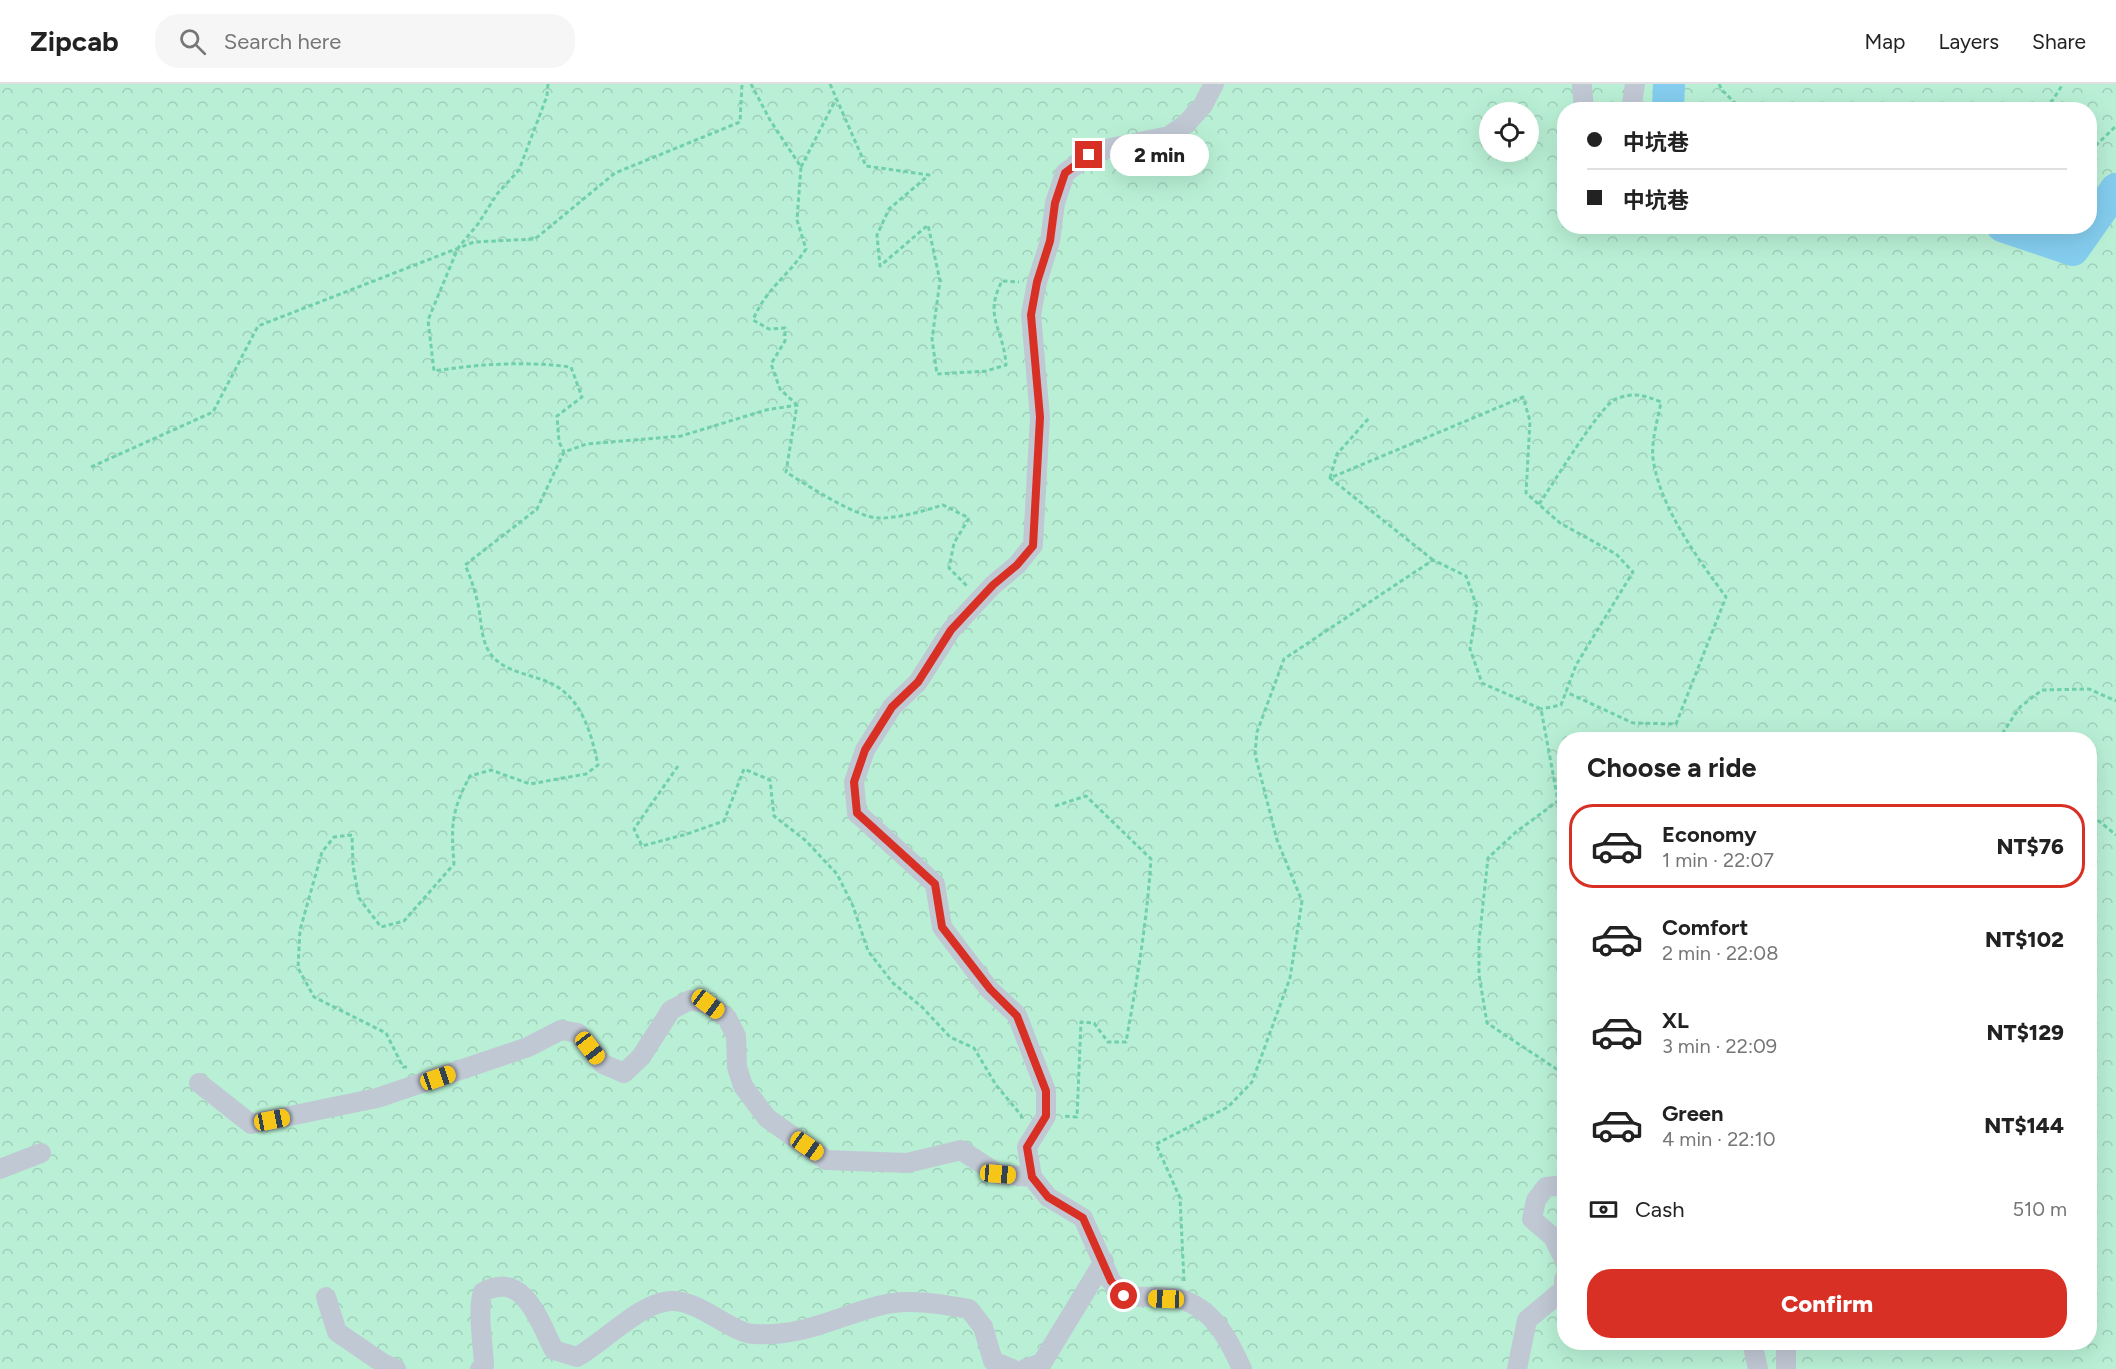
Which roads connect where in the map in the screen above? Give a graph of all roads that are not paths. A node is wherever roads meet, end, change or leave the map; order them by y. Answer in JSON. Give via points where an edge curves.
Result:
{"nodes":[{"id":1,"x":1214,"y":84,"type":"edge"},
{"id":2,"x":1635,"y":84,"type":"edge"},
{"id":3,"x":1582,"y":86,"type":"dead end"},
{"id":4,"x":1583,"y":102,"type":"edge"},
{"id":5,"x":1632,"y":102,"type":"edge"},
{"id":6,"x":199,"y":1083,"type":"dead end"},
{"id":7,"x":41,"y":1153,"type":"dead end"},
{"id":8,"x":0,"y":1169,"type":"edge"},
{"id":9,"x":1032,"y":1177,"type":"junction"},
{"id":10,"x":1557,"y":1186,"type":"edge"},
{"id":11,"x":1557,"y":1245,"type":"edge"},
{"id":12,"x":1104,"y":1261,"type":"junction"},
{"id":13,"x":1557,"y":1295,"type":"edge"},
{"id":14,"x":326,"y":1297,"type":"dead end"},
{"id":15,"x":1754,"y":1350,"type":"edge"},
{"id":16,"x":1786,"y":1350,"type":"edge"},
{"id":17,"x":396,"y":1369,"type":"edge"},
{"id":18,"x":480,"y":1369,"type":"edge"},
{"id":19,"x":1011,"y":1369,"type":"edge"},
{"id":20,"x":1025,"y":1369,"type":"edge"},
{"id":21,"x":1242,"y":1369,"type":"edge"},
{"id":22,"x":1517,"y":1369,"type":"edge"},
{"id":23,"x":1758,"y":1369,"type":"edge"},
{"id":24,"x":1786,"y":1369,"type":"edge"}],
"edges":[{"from":1,"to":9,"type":"street","via":[[1203,105],[1169,136],[1089,155],[1065,173],[1031,315],[1040,428],[1033,546],[951,630],[918,682],[892,707],[865,750],[854,782],[857,813],[935,884],[942,927],[990,989],[1017,1016],[1046,1091],[1046,1116],[1027,1147]]},
{"from":2,"to":5,"type":"street"},
{"from":3,"to":4,"type":"street"},
{"from":6,"to":9,"type":"street","via":[[251,1124],[377,1098],[528,1047],[561,1030],[578,1033],[603,1064],[624,1072],[641,1057],[671,1010],[690,1000],[708,1004],[727,1018],[736,1036],[737,1067],[743,1086],[767,1118],[826,1160],[907,1162],[961,1150],[998,1174]]},
{"from":7,"to":8,"type":"street"},
{"from":9,"to":12,"type":"street","via":[[1048,1197],[1083,1218]]},
{"from":10,"to":11,"type":"street","via":[[1546,1187],[1536,1200],[1532,1219]]},
{"from":12,"to":20,"type":"street","via":[[1042,1363]]},
{"from":12,"to":21,"type":"street","via":[[1111,1281],[1124,1296],[1184,1300],[1202,1310],[1229,1340]]},
{"from":13,"to":22,"type":"street","via":[[1527,1320]]},
{"from":14,"to":17,"type":"street","via":[[337,1332]]},
{"from":15,"to":23,"type":"street"},
{"from":16,"to":24,"type":"street"},
{"from":18,"to":19,"type":"street","via":[[484,1365],[483,1324],[478,1305],[483,1292],[496,1285],[511,1288],[528,1299],[554,1350],[577,1357],[648,1308],[671,1300],[691,1305],[752,1335],[806,1331],[880,1305],[928,1302],[969,1309],[983,1327],[993,1361]]}]}
